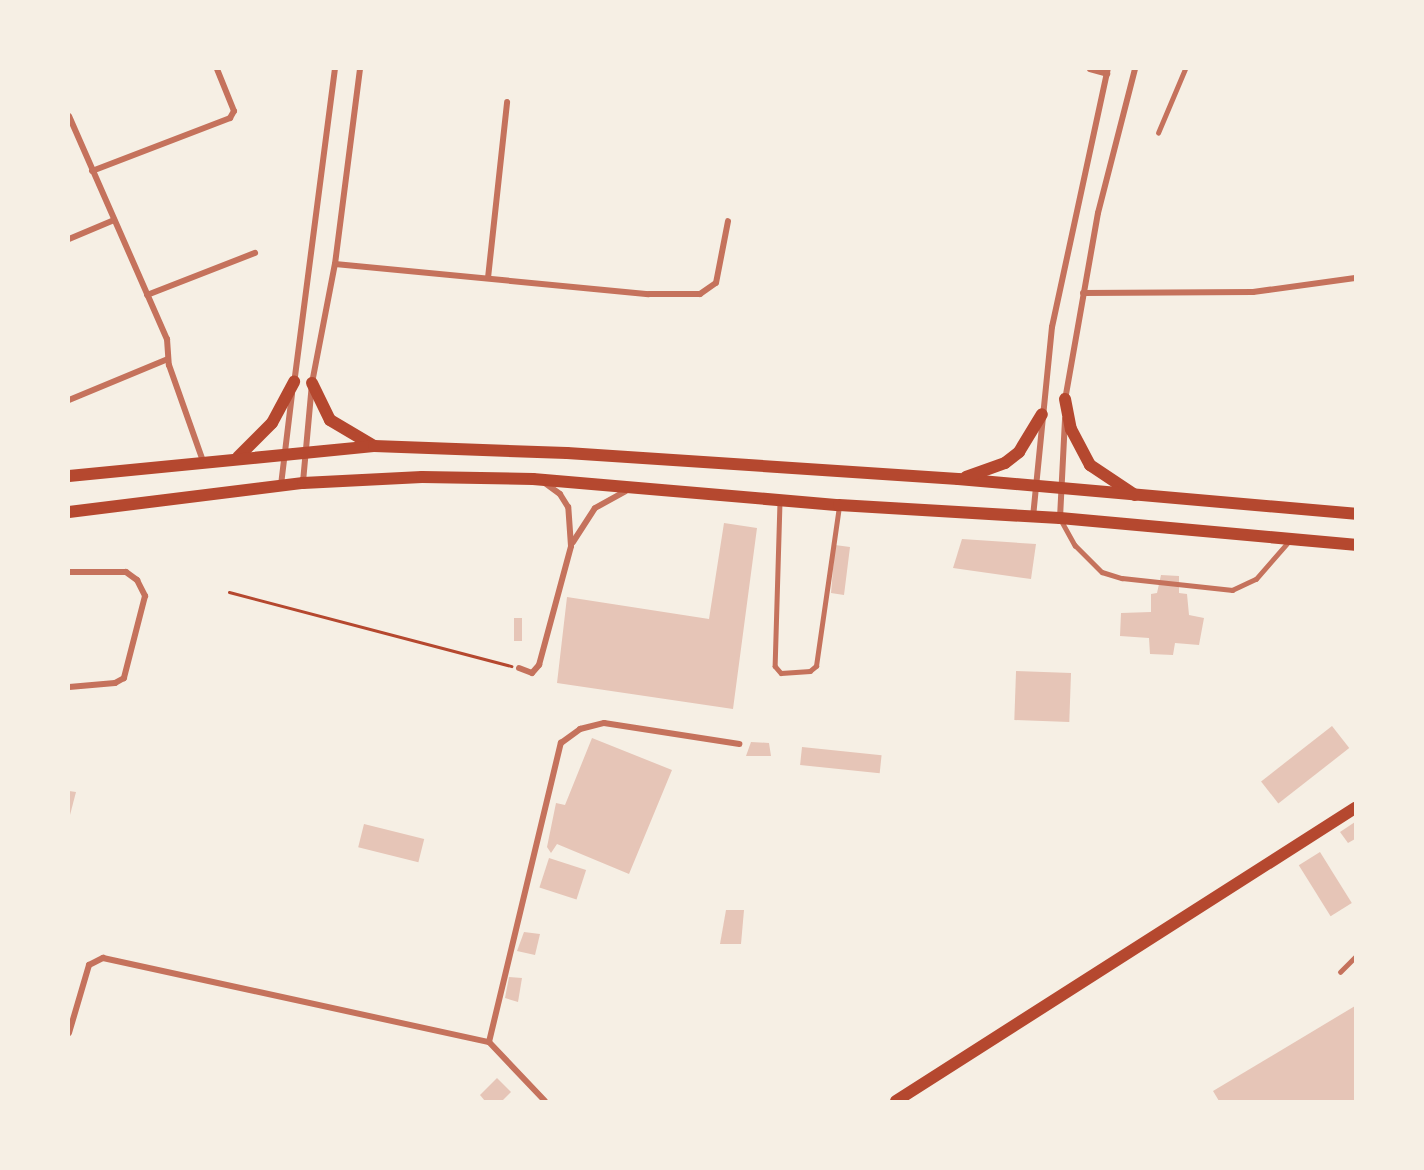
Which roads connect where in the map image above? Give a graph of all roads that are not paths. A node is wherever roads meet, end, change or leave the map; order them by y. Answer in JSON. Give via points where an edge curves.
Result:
{"nodes":[{"id":1,"x":217,"y":69,"type":"edge"},
{"id":2,"x":335,"y":69,"type":"edge"},
{"id":3,"x":358,"y":69,"type":"edge"},
{"id":4,"x":1090,"y":69,"type":"edge"},
{"id":5,"x":1135,"y":69,"type":"edge"},
{"id":6,"x":1185,"y":69,"type":"edge"},
{"id":7,"x":1108,"y":71,"type":"edge"},
{"id":8,"x":507,"y":102,"type":"dead end"},
{"id":9,"x":69,"y":116,"type":"edge"},
{"id":10,"x":1158,"y":133,"type":"dead end"},
{"id":11,"x":92,"y":171,"type":"junction"},
{"id":12,"x":114,"y":220,"type":"junction"},
{"id":13,"x":728,"y":222,"type":"dead end"},
{"id":14,"x":69,"y":239,"type":"edge"},
{"id":15,"x":255,"y":253,"type":"dead end"},
{"id":16,"x":334,"y":264,"type":"junction"},
{"id":17,"x":488,"y":278,"type":"junction"},
{"id":18,"x":1355,"y":278,"type":"edge"},
{"id":19,"x":1083,"y":293,"type":"junction"},
{"id":20,"x":147,"y":295,"type":"junction"},
{"id":21,"x":168,"y":359,"type":"junction"},
{"id":22,"x":294,"y":382,"type":"junction"},
{"id":23,"x":312,"y":382,"type":"junction"},
{"id":24,"x":1065,"y":399,"type":"junction"},
{"id":25,"x":69,"y":400,"type":"edge"},
{"id":26,"x":1042,"y":414,"type":"junction"},
{"id":27,"x":374,"y":446,"type":"junction"},
{"id":28,"x":306,"y":451,"type":"junction"},
{"id":29,"x":284,"y":453,"type":"junction"},
{"id":30,"x":238,"y":458,"type":"junction"},
{"id":31,"x":203,"y":461,"type":"junction"},
{"id":32,"x":69,"y":476,"type":"edge"},
{"id":33,"x":533,"y":479,"type":"junction"},
{"id":34,"x":958,"y":479,"type":"junction"},
{"id":35,"x":303,"y":483,"type":"junction"},
{"id":36,"x":281,"y":485,"type":"junction"},
{"id":37,"x":655,"y":488,"type":"junction"},
{"id":38,"x":1037,"y":489,"type":"junction"},
{"id":39,"x":1062,"y":490,"type":"junction"},
{"id":40,"x":1136,"y":496,"type":"junction"},
{"id":41,"x":780,"y":499,"type":"junction"},
{"id":42,"x":839,"y":505,"type":"junction"},
{"id":43,"x":69,"y":512,"type":"edge"},
{"id":44,"x":1355,"y":514,"type":"edge"},
{"id":45,"x":1033,"y":517,"type":"junction"},
{"id":46,"x":1060,"y":518,"type":"junction"},
{"id":47,"x":1291,"y":538,"type":"junction"},
{"id":48,"x":1355,"y":545,"type":"edge"},
{"id":49,"x":571,"y":546,"type":"junction"},
{"id":50,"x":69,"y":572,"type":"edge"},
{"id":51,"x":519,"y":668,"type":"road end"},
{"id":52,"x":69,"y":687,"type":"edge"},
{"id":53,"x":739,"y":744,"type":"dead end"},
{"id":54,"x":1355,"y":808,"type":"edge"},
{"id":55,"x":1355,"y":957,"type":"edge"},
{"id":56,"x":1340,"y":972,"type":"dead end"},
{"id":57,"x":69,"y":1033,"type":"edge"},
{"id":58,"x":489,"y":1042,"type":"junction"},
{"id":59,"x":545,"y":1101,"type":"edge"},
{"id":60,"x":896,"y":1101,"type":"edge"}],
"edges":[{"from":1,"to":11,"type":"street","via":[[234,111],[230,118]]},
{"from":2,"to":22,"type":"street"},
{"from":3,"to":16,"type":"street"},
{"from":4,"to":7,"type":"street"},
{"from":5,"to":19,"type":"street","via":[[1098,213]]},
{"from":6,"to":10,"type":"lane"},
{"from":7,"to":26,"type":"street","via":[[1052,327]]},
{"from":8,"to":17,"type":"street"},
{"from":9,"to":11,"type":"street"},
{"from":11,"to":12,"type":"street"},
{"from":12,"to":14,"type":"street"},
{"from":12,"to":20,"type":"street"},
{"from":13,"to":17,"type":"street","via":[[716,283],[700,294],[649,294]]},
{"from":15,"to":20,"type":"street"},
{"from":16,"to":17,"type":"street"},
{"from":16,"to":23,"type":"street"},
{"from":18,"to":19,"type":"street","via":[[1253,292]]},
{"from":19,"to":24,"type":"street"},
{"from":20,"to":21,"type":"street","via":[[169,345]]},
{"from":21,"to":25,"type":"street"},
{"from":21,"to":31,"type":"street"},
{"from":22,"to":29,"type":"street"},
{"from":22,"to":30,"type":"main road","via":[[272,423]]},
{"from":23,"to":27,"type":"main road","via":[[330,420]]},
{"from":23,"to":28,"type":"street"},
{"from":24,"to":39,"type":"street"},
{"from":24,"to":40,"type":"main road","via":[[1071,429],[1090,465]]},
{"from":26,"to":34,"type":"main road","via":[[1019,452],[1005,463]]},
{"from":26,"to":38,"type":"street"},
{"from":27,"to":28,"type":"main road"},
{"from":27,"to":34,"type":"main road","via":[[567,453]]},
{"from":28,"to":29,"type":"main road"},
{"from":28,"to":35,"type":"street"},
{"from":29,"to":30,"type":"main road"},
{"from":29,"to":36,"type":"street"},
{"from":30,"to":31,"type":"main road"},
{"from":31,"to":32,"type":"main road"},
{"from":33,"to":35,"type":"main road","via":[[422,477]]},
{"from":33,"to":37,"type":"main road"},
{"from":33,"to":49,"type":"street","via":[[555,489],[568,507]]},
{"from":34,"to":38,"type":"main road"},
{"from":35,"to":36,"type":"main road"},
{"from":36,"to":43,"type":"main road"},
{"from":37,"to":41,"type":"main road"},
{"from":37,"to":49,"type":"street","via":[[611,496],[585,520]]},
{"from":38,"to":39,"type":"main road"},
{"from":38,"to":45,"type":"street"},
{"from":39,"to":40,"type":"main road"},
{"from":39,"to":46,"type":"street"},
{"from":40,"to":44,"type":"main road"},
{"from":41,"to":42,"type":"main road"},
{"from":41,"to":42,"type":"lane","via":[[775,666],[781,673],[810,671],[816,666]]},
{"from":42,"to":45,"type":"main road"},
{"from":45,"to":46,"type":"main road"},
{"from":46,"to":47,"type":"main road"},
{"from":46,"to":47,"type":"lane","via":[[1075,545],[1102,572],[1122,578],[1232,590],[1256,579],[1275,562]]},
{"from":47,"to":48,"type":"main road"},
{"from":49,"to":51,"type":"street","via":[[539,665],[532,673]]},
{"from":50,"to":52,"type":"street","via":[[126,572],[137,580],[145,596],[124,678]]},
{"from":53,"to":58,"type":"street","via":[[604,723],[580,729],[561,743]]},
{"from":54,"to":60,"type":"main road"},
{"from":55,"to":56,"type":"lane"},
{"from":57,"to":58,"type":"street","via":[[89,965],[103,958]]},
{"from":58,"to":59,"type":"street"}]}
